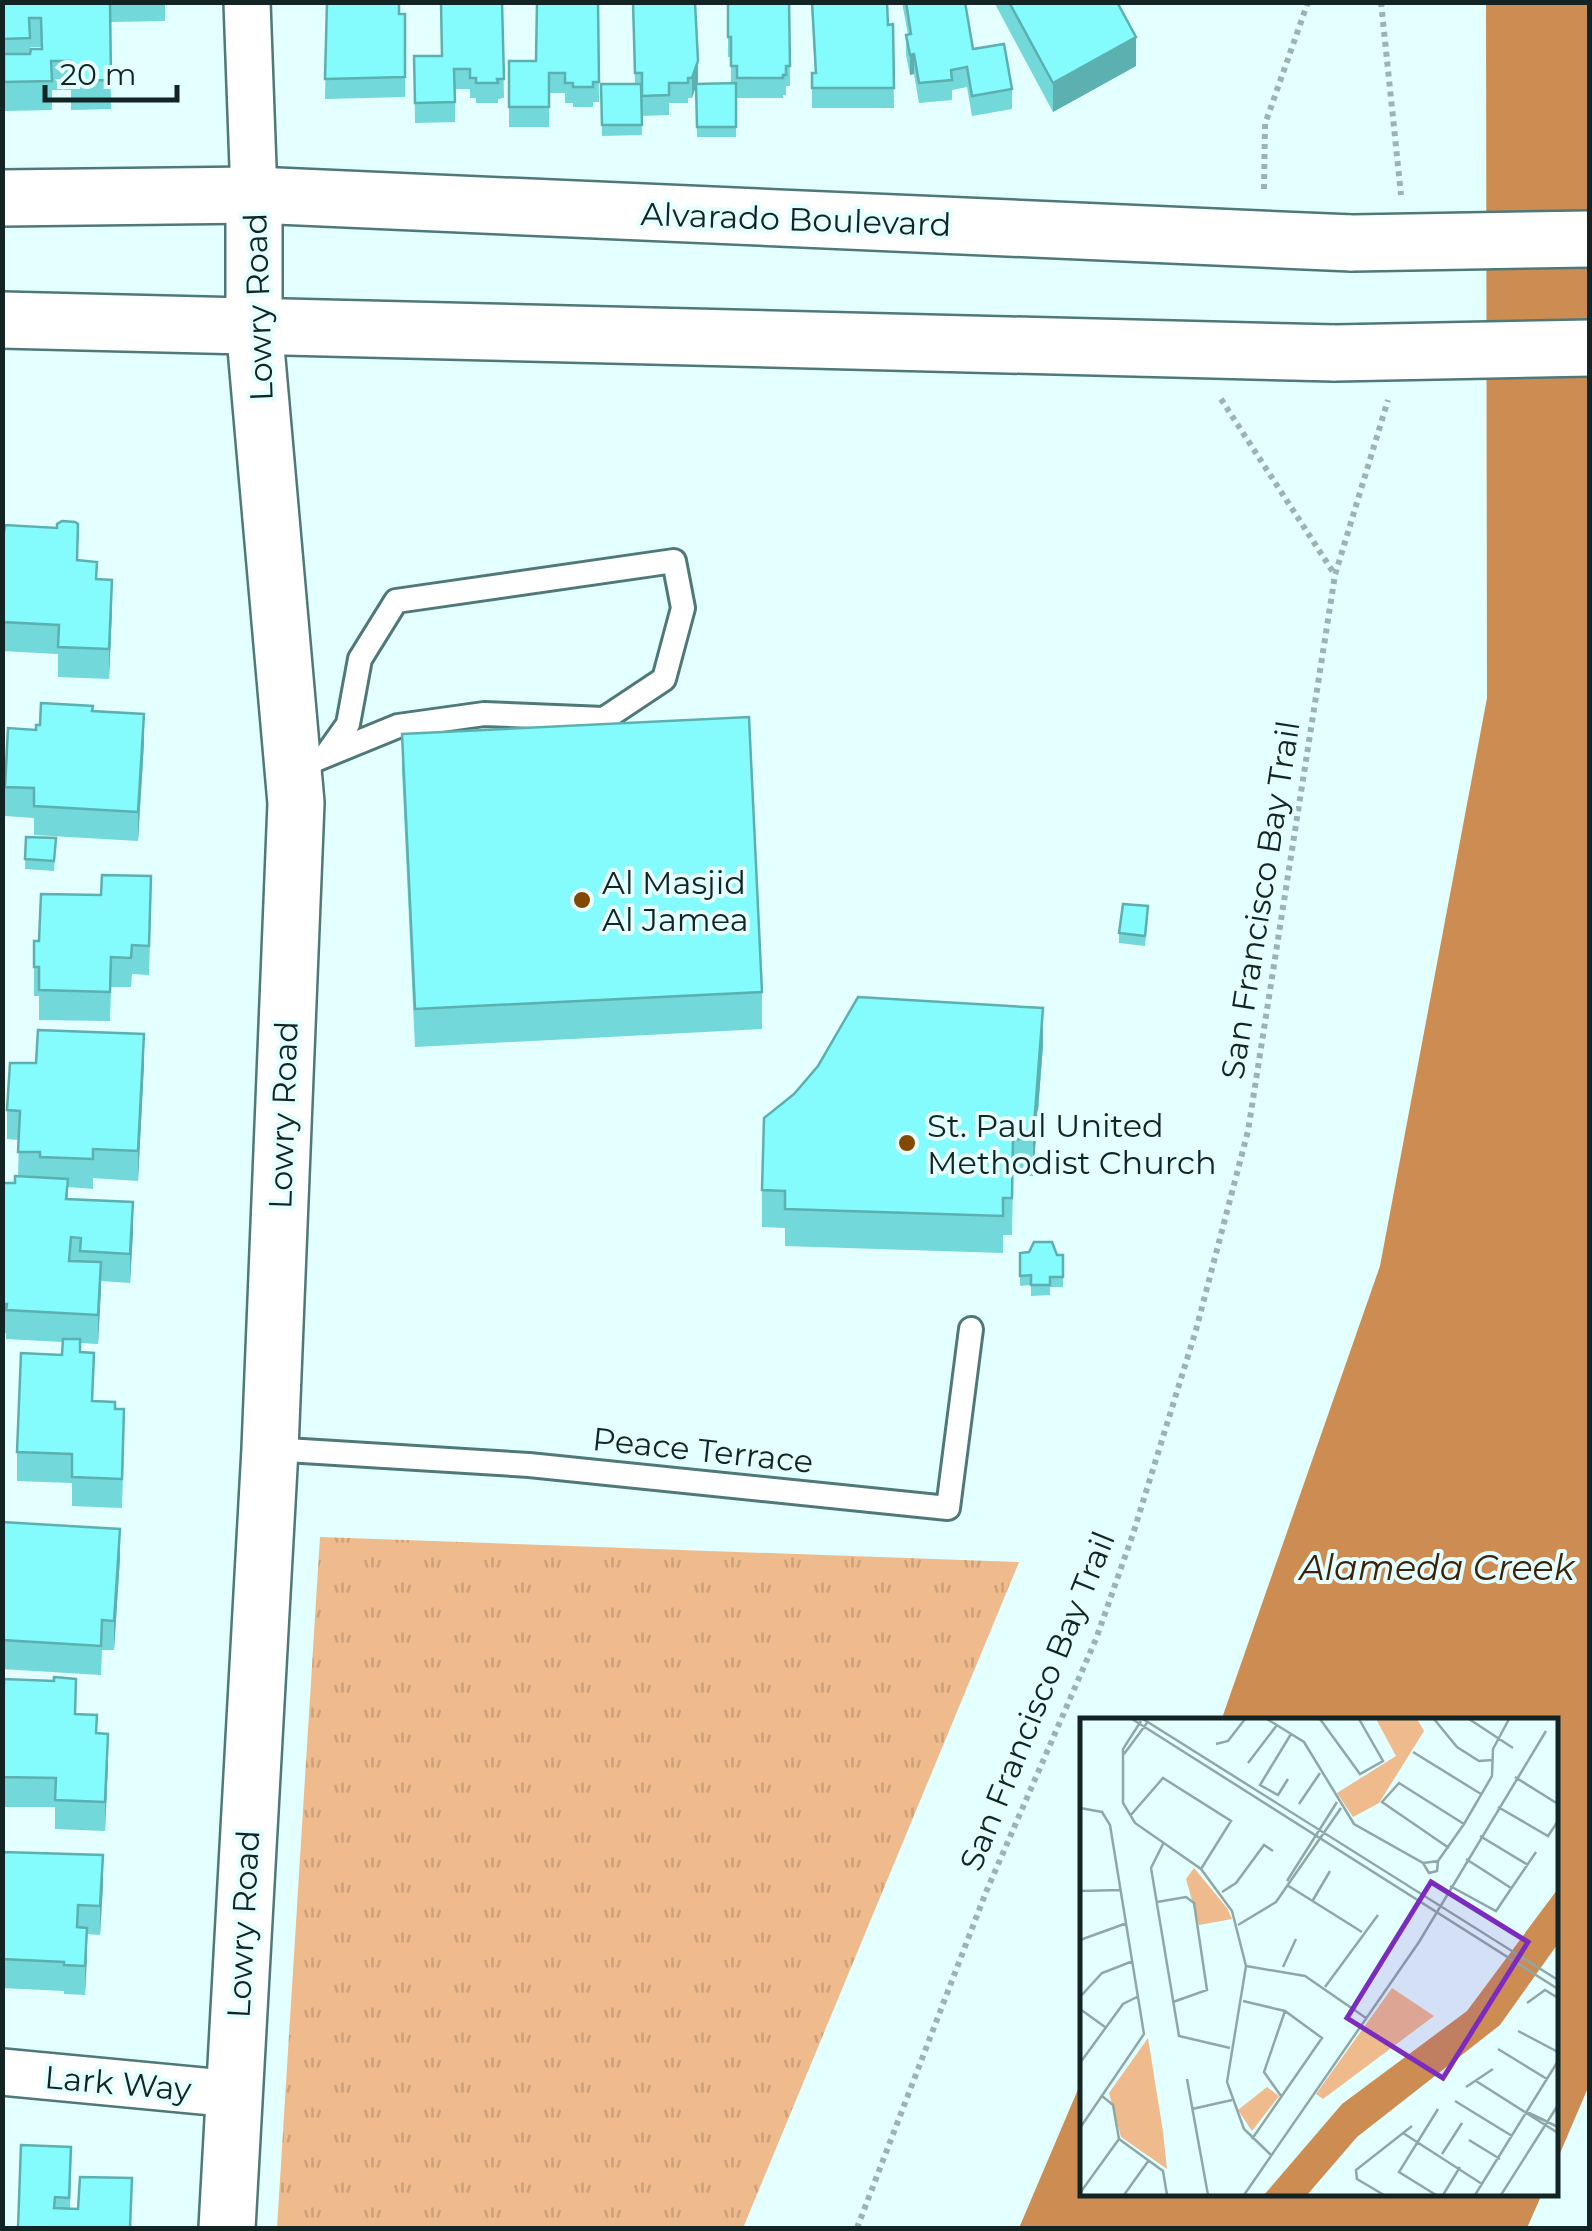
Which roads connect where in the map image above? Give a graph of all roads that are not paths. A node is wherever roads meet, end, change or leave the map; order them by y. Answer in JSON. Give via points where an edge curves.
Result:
{"nodes":[{"id":1,"x":247,"y":2,"type":"edge"},
{"id":2,"x":254,"y":196,"type":"junction"},
{"id":3,"x":2,"y":198,"type":"edge"},
{"id":4,"x":1590,"y":239,"type":"edge"},
{"id":5,"x":2,"y":320,"type":"edge"},
{"id":6,"x":254,"y":325,"type":"junction"},
{"id":7,"x":1590,"y":348,"type":"edge"},
{"id":8,"x":310,"y":762,"type":"junction"},
{"id":9,"x":971,"y":1329,"type":"dead end"},
{"id":10,"x":270,"y":1449,"type":"junction"},
{"id":11,"x":2,"y":2072,"type":"edge"},
{"id":12,"x":234,"y":2094,"type":"junction"},
{"id":13,"x":227,"y":2228,"type":"edge"}],
"edges":[{"from":1,"to":2,"type":"street","name":"Lowry Road"},
{"from":2,"to":3,"type":"main road","name":"Alvarado Boulevard"},
{"from":2,"to":4,"type":"main road","name":"Alvarado Boulevard","bridge":true,"via":[[1352,244]]},
{"from":2,"to":6,"type":"main road","name":"Lowry Road"},
{"from":5,"to":6,"type":"main road"},
{"from":6,"to":7,"type":"main road","bridge":true,"via":[[1335,353]]},
{"from":6,"to":8,"type":"main road","name":"Lowry Road"},
{"from":8,"to":8,"type":"lane","via":[[398,726],[432,721],[484,714],[604,720],[664,679],[684,608],[674,561],[396,601],[360,659],[348,724]]},
{"from":8,"to":10,"type":"main road","name":"Lowry Road","via":[[296,803]]},
{"from":9,"to":10,"type":"lane","name":"Peace Terrace","via":[[948,1508],[529,1465]]},
{"from":10,"to":12,"type":"main road","name":"Lowry Road"},
{"from":11,"to":12,"type":"street","name":"Lark Way"},
{"from":12,"to":13,"type":"main road","name":"Lowry Road"}]}
